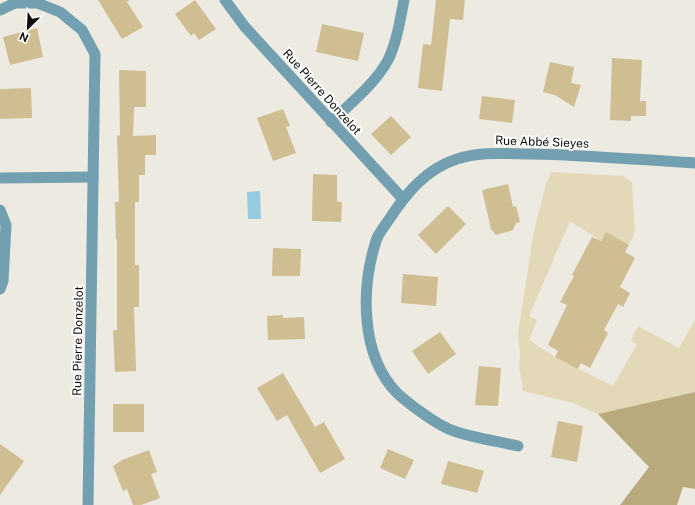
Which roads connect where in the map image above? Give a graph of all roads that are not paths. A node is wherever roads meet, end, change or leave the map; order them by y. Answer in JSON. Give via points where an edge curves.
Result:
{"nodes":[{"id":1,"x":226,"y":0,"type":"edge"},
{"id":2,"x":404,"y":0,"type":"edge"},
{"id":3,"x":0,"y":10,"type":"edge"},
{"id":4,"x":331,"y":122,"type":"junction"},
{"id":5,"x":695,"y":163,"type":"edge"},
{"id":6,"x":93,"y":177,"type":"junction"},
{"id":7,"x":0,"y":178,"type":"edge"},
{"id":8,"x":403,"y":199,"type":"junction"},
{"id":9,"x":0,"y":210,"type":"edge"},
{"id":10,"x":0,"y":288,"type":"edge"},
{"id":11,"x":518,"y":446,"type":"dead end"},
{"id":12,"x":88,"y":505,"type":"edge"}],
"edges":[{"from":1,"to":4,"type":"street","name":"Rue Pierre Donzelot","via":[[245,27]]},
{"from":2,"to":4,"type":"street","via":[[388,60],[376,78]]},
{"from":3,"to":6,"type":"street","name":"Rue Pierre Donzelot","via":[[14,3],[37,3],[60,12],[82,30],[95,54]]},
{"from":4,"to":8,"type":"street","name":"Rue Pierre Donzelot"},
{"from":5,"to":8,"type":"street","name":"Rue Abbé Sieyes","via":[[487,153],[456,159],[427,174]]},
{"from":6,"to":7,"type":"street"},
{"from":6,"to":12,"type":"street","name":"Rue Pierre Donzelot"},
{"from":8,"to":11,"type":"street","name":"Rue Abbé Sieyes","via":[[376,239],[370,267],[365,317],[368,336],[380,367],[396,392],[422,413],[452,431]]},
{"from":9,"to":10,"type":"street","via":[[6,225],[3,281]]}]}
